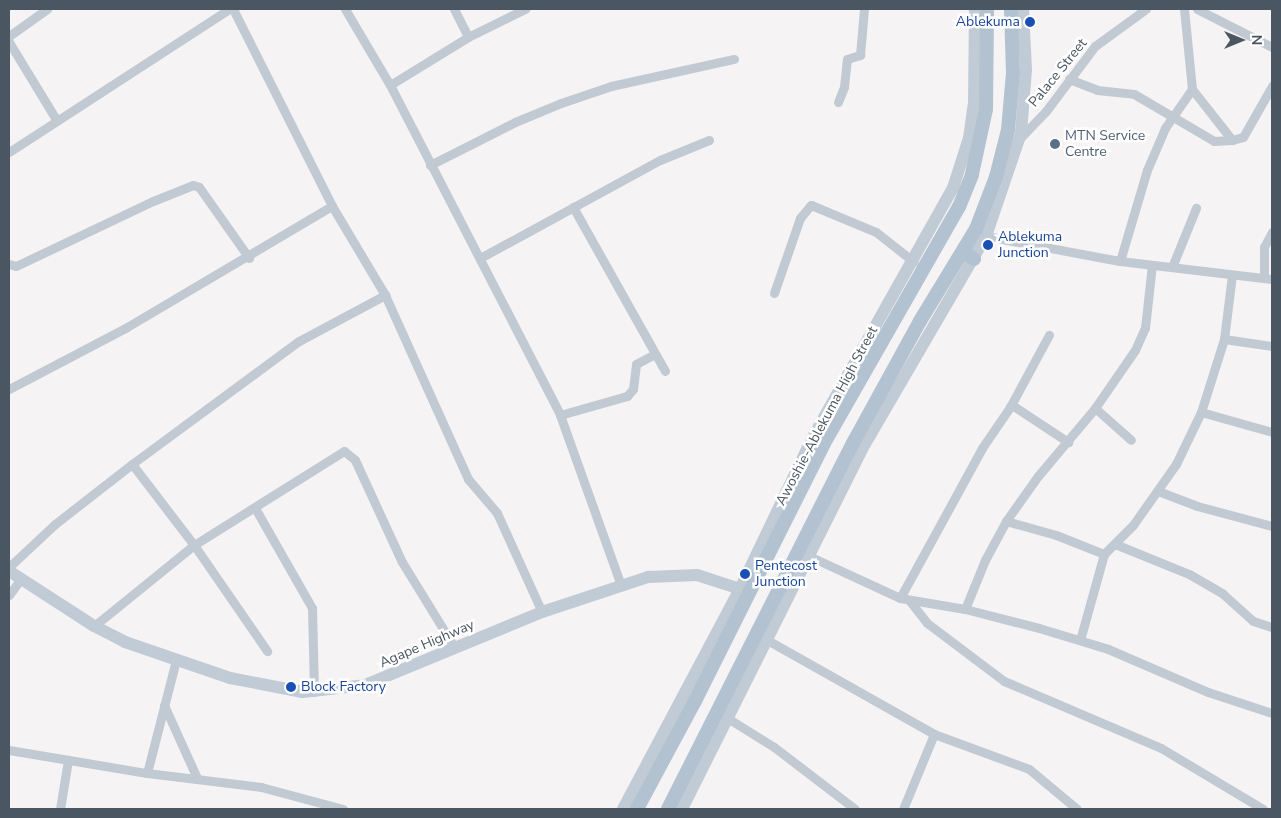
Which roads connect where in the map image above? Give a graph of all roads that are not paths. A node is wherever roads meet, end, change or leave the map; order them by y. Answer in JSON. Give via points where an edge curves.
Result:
{"nodes":[{"id":1,"x":47,"y":9,"type":"edge"},
{"id":2,"x":229,"y":9,"type":"edge"},
{"id":3,"x":233,"y":9,"type":"edge"},
{"id":4,"x":345,"y":9,"type":"edge"},
{"id":5,"x":454,"y":9,"type":"edge"},
{"id":6,"x":525,"y":9,"type":"edge"},
{"id":7,"x":864,"y":9,"type":"edge"},
{"id":8,"x":975,"y":9,"type":"edge"},
{"id":9,"x":987,"y":9,"type":"edge"},
{"id":10,"x":1011,"y":9,"type":"edge"},
{"id":11,"x":1023,"y":9,"type":"edge"},
{"id":12,"x":1146,"y":9,"type":"edge"},
{"id":13,"x":1184,"y":9,"type":"edge"},
{"id":14,"x":1197,"y":9,"type":"edge"},
{"id":15,"x":9,"y":36,"type":"edge"},
{"id":16,"x":468,"y":37,"type":"junction"},
{"id":17,"x":9,"y":42,"type":"edge"},
{"id":18,"x":1272,"y":47,"type":"edge"},
{"id":19,"x":734,"y":58,"type":"dead end"},
{"id":20,"x":981,"y":62,"type":"junction"},
{"id":21,"x":1069,"y":79,"type":"junction"},
{"id":22,"x":390,"y":85,"type":"junction"},
{"id":23,"x":1272,"y":86,"type":"edge"},
{"id":24,"x":1192,"y":89,"type":"junction"},
{"id":25,"x":838,"y":102,"type":"dead end"},
{"id":26,"x":1172,"y":117,"type":"junction"},
{"id":27,"x":57,"y":121,"type":"junction"},
{"id":28,"x":709,"y":140,"type":"dead end"},
{"id":29,"x":1019,"y":140,"type":"junction"},
{"id":30,"x":1232,"y":140,"type":"junction"},
{"id":31,"x":9,"y":152,"type":"edge"},
{"id":32,"x":430,"y":166,"type":"junction"},
{"id":33,"x":332,"y":206,"type":"junction"},
{"id":34,"x":573,"y":207,"type":"junction"},
{"id":35,"x":1196,"y":208,"type":"dead end"},
{"id":36,"x":1272,"y":232,"type":"edge"},
{"id":37,"x":986,"y":236,"type":"junction"},
{"id":38,"x":968,"y":256,"type":"junction"},
{"id":39,"x":249,"y":258,"type":"junction"},
{"id":40,"x":480,"y":258,"type":"junction"},
{"id":41,"x":914,"y":262,"type":"junction"},
{"id":42,"x":1120,"y":262,"type":"junction"},
{"id":43,"x":9,"y":264,"type":"edge"},
{"id":44,"x":1152,"y":265,"type":"junction"},
{"id":45,"x":1172,"y":267,"type":"junction"},
{"id":46,"x":1232,"y":275,"type":"junction"},
{"id":47,"x":1268,"y":279,"type":"edge"},
{"id":48,"x":774,"y":293,"type":"dead end"},
{"id":49,"x":385,"y":295,"type":"junction"},
{"id":50,"x":1049,"y":335,"type":"dead end"},
{"id":51,"x":1224,"y":338,"type":"junction"},
{"id":52,"x":1272,"y":346,"type":"edge"},
{"id":53,"x":655,"y":354,"type":"junction"},
{"id":54,"x":665,"y":371,"type":"dead end"},
{"id":55,"x":9,"y":389,"type":"edge"},
{"id":56,"x":1010,"y":407,"type":"junction"},
{"id":57,"x":1095,"y":408,"type":"junction"},
{"id":58,"x":1201,"y":412,"type":"junction"},
{"id":59,"x":560,"y":415,"type":"junction"},
{"id":60,"x":1272,"y":432,"type":"edge"},
{"id":61,"x":1131,"y":440,"type":"dead end"},
{"id":62,"x":818,"y":442,"type":"junction"},
{"id":63,"x":1068,"y":442,"type":"junction"},
{"id":64,"x":132,"y":464,"type":"junction"},
{"id":65,"x":1158,"y":491,"type":"junction"},
{"id":66,"x":255,"y":508,"type":"junction"},
{"id":67,"x":1006,"y":521,"type":"junction"},
{"id":68,"x":1272,"y":526,"type":"edge"},
{"id":69,"x":1115,"y":544,"type":"junction"},
{"id":70,"x":194,"y":545,"type":"junction"},
{"id":71,"x":1104,"y":554,"type":"junction"},
{"id":72,"x":810,"y":556,"type":"junction"},
{"id":73,"x":9,"y":568,"type":"edge"},
{"id":74,"x":9,"y":571,"type":"edge"},
{"id":75,"x":20,"y":580,"type":"junction"},
{"id":76,"x":620,"y":583,"type":"junction"},
{"id":77,"x":740,"y":589,"type":"junction"},
{"id":78,"x":9,"y":594,"type":"edge"},
{"id":79,"x":905,"y":600,"type":"junction"},
{"id":80,"x":965,"y":609,"type":"junction"},
{"id":81,"x":542,"y":612,"type":"junction"},
{"id":82,"x":94,"y":626,"type":"junction"},
{"id":83,"x":1272,"y":627,"type":"edge"},
{"id":84,"x":1080,"y":640,"type":"junction"},
{"id":85,"x":769,"y":642,"type":"junction"},
{"id":86,"x":455,"y":648,"type":"junction"},
{"id":87,"x":267,"y":651,"type":"dead end"},
{"id":88,"x":176,"y":660,"type":"junction"},
{"id":89,"x":314,"y":692,"type":"junction"},
{"id":90,"x":690,"y":698,"type":"junction"},
{"id":91,"x":164,"y":705,"type":"junction"},
{"id":92,"x":1272,"y":713,"type":"edge"},
{"id":93,"x":729,"y":719,"type":"junction"},
{"id":94,"x":934,"y":734,"type":"junction"},
{"id":95,"x":9,"y":750,"type":"edge"},
{"id":96,"x":68,"y":760,"type":"junction"},
{"id":97,"x":148,"y":773,"type":"junction"},
{"id":98,"x":197,"y":778,"type":"junction"},
{"id":99,"x":60,"y":809,"type":"edge"},
{"id":100,"x":343,"y":809,"type":"edge"},
{"id":101,"x":624,"y":809,"type":"edge"},
{"id":102,"x":637,"y":809,"type":"edge"},
{"id":103,"x":668,"y":809,"type":"edge"},
{"id":104,"x":682,"y":809,"type":"edge"},
{"id":105,"x":855,"y":809,"type":"edge"},
{"id":106,"x":903,"y":809,"type":"edge"},
{"id":107,"x":1077,"y":809,"type":"edge"},
{"id":108,"x":1263,"y":809,"type":"edge"}],
"edges":[{"from":1,"to":15,"type":"street"},
{"from":2,"to":27,"type":"street"},
{"from":3,"to":33,"type":"street"},
{"from":4,"to":22,"type":"street"},
{"from":5,"to":16,"type":"street"},
{"from":6,"to":16,"type":"street"},
{"from":7,"to":25,"type":"street","via":[[860,55],[847,59],[844,88]]},
{"from":8,"to":20,"type":"street","name":"Awoshie-Ablekuma High Street"},
{"from":9,"to":20,"type":"main road","name":"Awoshie-Ablekuma High Street"},
{"from":10,"to":38,"type":"main road","via":[[1013,73],[1006,139]]},
{"from":11,"to":29,"type":"street","via":[[1026,70]]},
{"from":12,"to":21,"type":"street","name":"Palace Street","via":[[1095,46]]},
{"from":13,"to":24,"type":"street"},
{"from":14,"to":18,"type":"street"},
{"from":16,"to":22,"type":"street"},
{"from":17,"to":27,"type":"street"},
{"from":19,"to":32,"type":"street","via":[[690,66],[594,92],[515,122]]},
{"from":20,"to":41,"type":"street","name":"Awoshie-Ablekuma High Street","via":[[962,165]]},
{"from":20,"to":62,"type":"main road","name":"Awoshie-Ablekuma High Street","via":[[981,138],[959,207]]},
{"from":21,"to":26,"type":"street","via":[[1097,90],[1134,94]]},
{"from":21,"to":29,"type":"street","name":"Palace Street"},
{"from":22,"to":32,"type":"street"},
{"from":23,"to":30,"type":"street","via":[[1243,137]]},
{"from":24,"to":26,"type":"street"},
{"from":24,"to":30,"type":"street"},
{"from":26,"to":30,"type":"street","via":[[1214,141]]},
{"from":26,"to":42,"type":"street","via":[[1147,170]]},
{"from":27,"to":31,"type":"street"},
{"from":28,"to":34,"type":"street","via":[[660,160]]},
{"from":29,"to":37,"type":"street"},
{"from":32,"to":40,"type":"street"},
{"from":33,"to":39,"type":"street"},
{"from":33,"to":49,"type":"street"},
{"from":34,"to":40,"type":"street"},
{"from":34,"to":53,"type":"street"},
{"from":35,"to":45,"type":"street"},
{"from":36,"to":47,"type":"street","via":[[1264,247]]},
{"from":37,"to":38,"type":"street"},
{"from":37,"to":42,"type":"street"},
{"from":38,"to":72,"type":"street","via":[[865,444]]},
{"from":38,"to":103,"type":"main road","via":[[920,321],[852,443]]},
{"from":39,"to":43,"type":"street","via":[[199,187],[193,185],[16,266]]},
{"from":39,"to":55,"type":"street","via":[[84,352]]},
{"from":40,"to":59,"type":"street"},
{"from":41,"to":48,"type":"street","via":[[876,232],[811,205],[800,218]]},
{"from":41,"to":62,"type":"street","name":"Awoshie-Ablekuma High Street"},
{"from":42,"to":44,"type":"street"},
{"from":44,"to":45,"type":"street"},
{"from":44,"to":57,"type":"street","via":[[1141,338]]},
{"from":45,"to":46,"type":"street"},
{"from":46,"to":47,"type":"street"},
{"from":46,"to":51,"type":"street"},
{"from":49,"to":64,"type":"street","via":[[299,341]]},
{"from":49,"to":81,"type":"street","via":[[468,479],[497,514]]},
{"from":50,"to":56,"type":"street"},
{"from":51,"to":52,"type":"street"},
{"from":51,"to":58,"type":"street"},
{"from":53,"to":54,"type":"street"},
{"from":53,"to":59,"type":"street","via":[[636,364],[633,389],[627,396]]},
{"from":56,"to":63,"type":"street","via":[[1015,407]]},
{"from":56,"to":79,"type":"street","via":[[982,448]]},
{"from":57,"to":61,"type":"street"},
{"from":57,"to":63,"type":"street"},
{"from":58,"to":60,"type":"street"},
{"from":58,"to":65,"type":"street","via":[[1176,464]]},
{"from":59,"to":76,"type":"street"},
{"from":62,"to":77,"type":"street","name":"Awoshie-Ablekuma High Street"},
{"from":62,"to":90,"type":"main road","name":"Awoshie-Ablekuma High Street"},
{"from":63,"to":67,"type":"street","via":[[1038,476]]},
{"from":64,"to":70,"type":"street"},
{"from":64,"to":73,"type":"street","via":[[55,524]]},
{"from":65,"to":68,"type":"street","via":[[1196,506]]},
{"from":65,"to":69,"type":"street"},
{"from":66,"to":70,"type":"street"},
{"from":66,"to":86,"type":"street","via":[[344,451],[350,453],[402,562]]},
{"from":66,"to":89,"type":"street","via":[[312,608]]},
{"from":67,"to":71,"type":"street","via":[[1056,535]]},
{"from":67,"to":80,"type":"street","via":[[985,560]]},
{"from":69,"to":71,"type":"street"},
{"from":69,"to":83,"type":"street","via":[[1189,574],[1223,594],[1253,621]]},
{"from":70,"to":82,"type":"street"},
{"from":70,"to":87,"type":"street"},
{"from":71,"to":84,"type":"street"},
{"from":72,"to":79,"type":"street"},
{"from":72,"to":85,"type":"street"},
{"from":74,"to":75,"type":"street","name":"Agape Highway"},
{"from":75,"to":78,"type":"street"},
{"from":75,"to":82,"type":"street","name":"Agape Highway"},
{"from":76,"to":77,"type":"street","name":"Agape Highway","via":[[680,574],[725,582]]},
{"from":76,"to":81,"type":"street","name":"Agape Highway"},
{"from":77,"to":90,"type":"street","name":"Awoshie-Ablekuma High Street"},
{"from":79,"to":80,"type":"street"},
{"from":79,"to":108,"type":"street","via":[[927,622],[1004,680],[1160,748]]},
{"from":80,"to":84,"type":"street"},
{"from":81,"to":86,"type":"street","name":"Agape Highway"},
{"from":82,"to":88,"type":"street","name":"Agape Highway","via":[[124,642]]},
{"from":84,"to":92,"type":"street","via":[[1208,692]]},
{"from":85,"to":93,"type":"street"},
{"from":85,"to":94,"type":"street"},
{"from":86,"to":89,"type":"street","name":"Agape Highway","via":[[365,685]]},
{"from":88,"to":89,"type":"street","name":"Agape Highway","via":[[264,687]]},
{"from":88,"to":91,"type":"street"},
{"from":90,"to":101,"type":"street","name":"Awoshie-Ablekuma High Street"},
{"from":90,"to":102,"type":"main road","name":"Awoshie-Ablekuma High Street"},
{"from":91,"to":97,"type":"street"},
{"from":91,"to":98,"type":"street"},
{"from":93,"to":104,"type":"street"},
{"from":93,"to":105,"type":"street","via":[[774,747]]},
{"from":94,"to":106,"type":"street"},
{"from":94,"to":107,"type":"street","via":[[1029,769]]},
{"from":95,"to":96,"type":"street"},
{"from":96,"to":97,"type":"street"},
{"from":96,"to":99,"type":"street"},
{"from":97,"to":98,"type":"street"},
{"from":98,"to":100,"type":"street","via":[[284,791]]}]}
